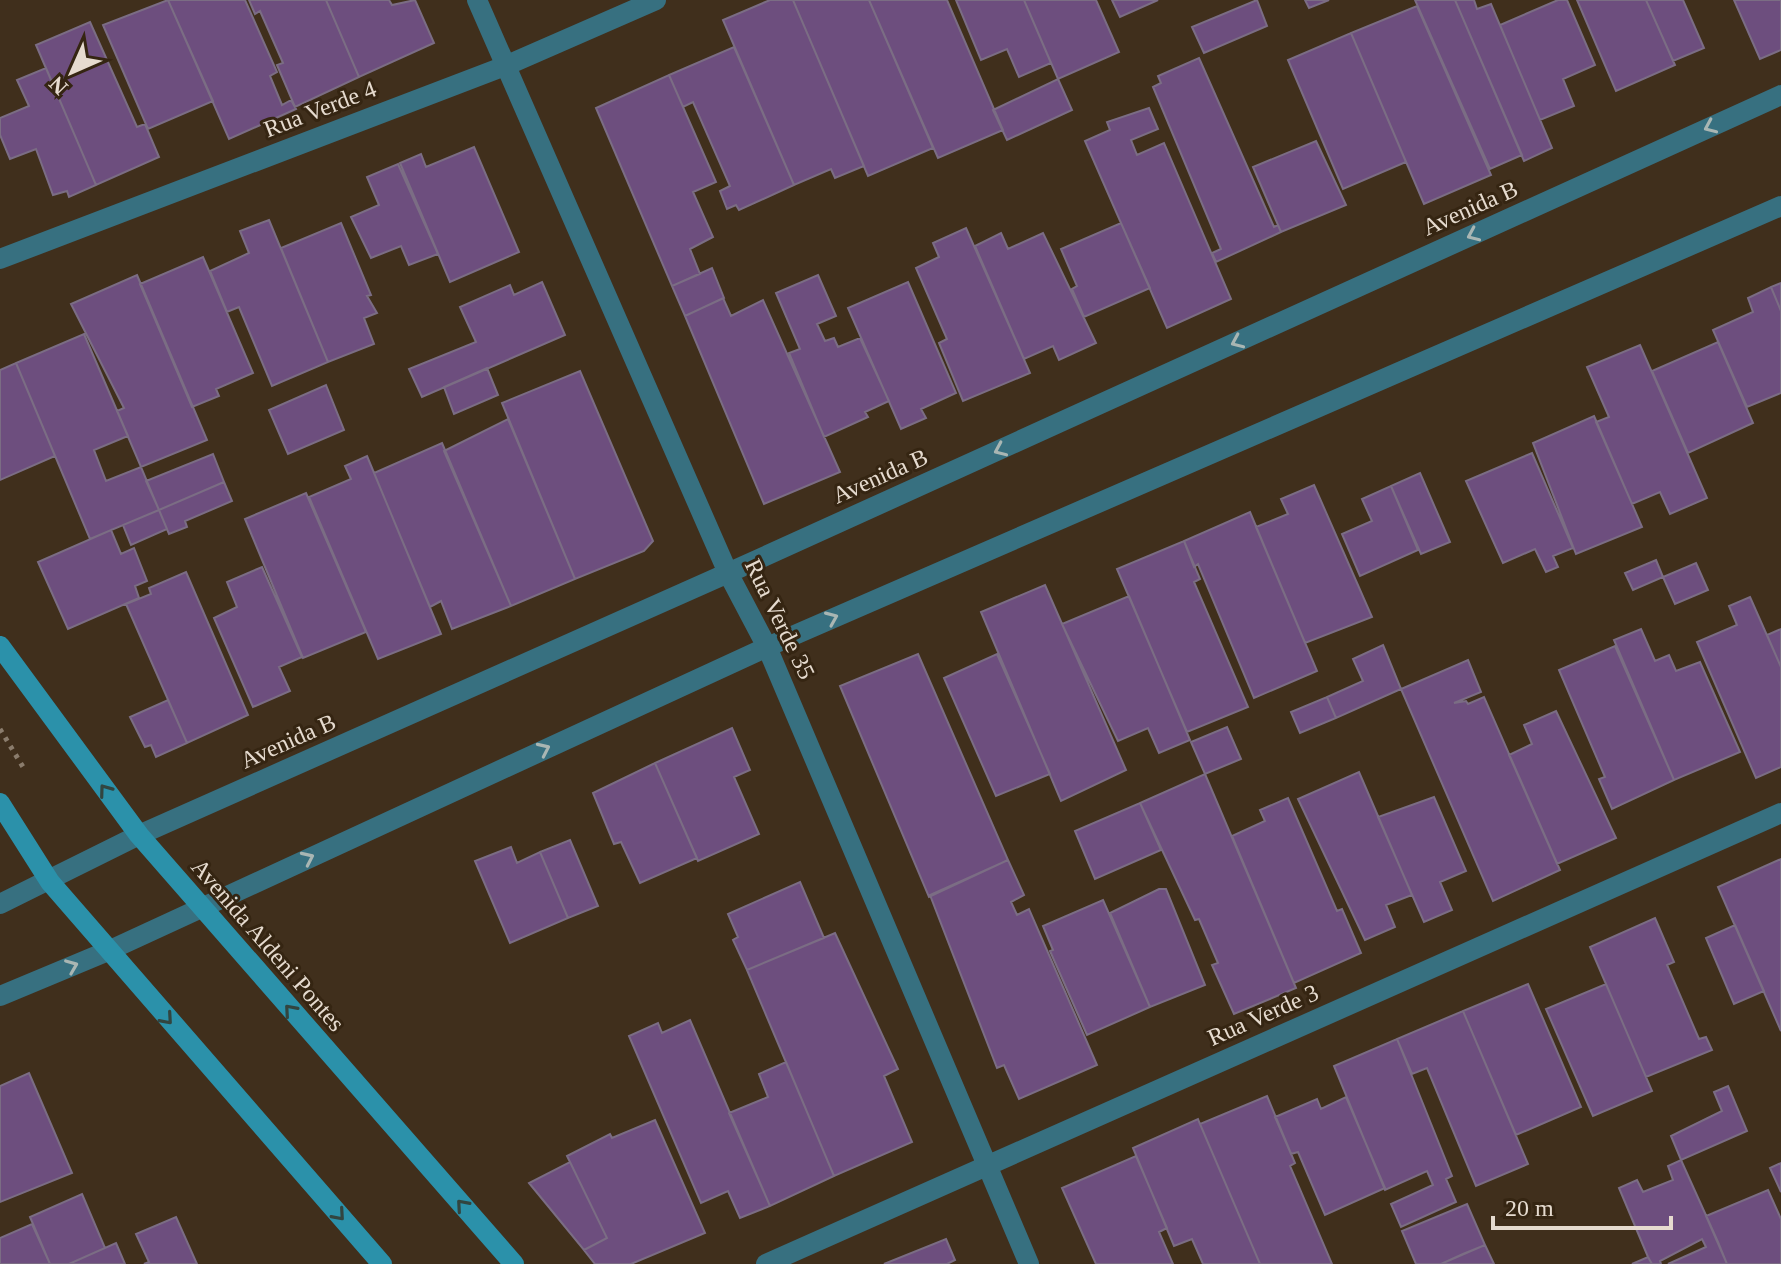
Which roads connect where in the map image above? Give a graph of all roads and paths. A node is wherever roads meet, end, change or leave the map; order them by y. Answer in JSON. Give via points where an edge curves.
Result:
{"nodes":[{"id":1,"x":477,"y":0,"type":"edge"},
{"id":2,"x":656,"y":0,"type":"edge"},
{"id":3,"x":505,"y":66,"type":"junction"},
{"id":4,"x":1781,"y":95,"type":"edge"},
{"id":5,"x":1781,"y":206,"type":"edge"},
{"id":6,"x":0,"y":259,"type":"edge"},
{"id":7,"x":728,"y":573,"type":"junction"},
{"id":8,"x":0,"y":646,"type":"edge"},
{"id":9,"x":767,"y":647,"type":"junction"},
{"id":10,"x":0,"y":803,"type":"edge"},
{"id":11,"x":1781,"y":813,"type":"edge"},
{"id":12,"x":139,"y":835,"type":"junction"},
{"id":13,"x":50,"y":882,"type":"junction"},
{"id":14,"x":0,"y":904,"type":"edge"},
{"id":15,"x":200,"y":908,"type":"junction"},
{"id":16,"x":108,"y":951,"type":"junction"},
{"id":17,"x":0,"y":996,"type":"edge"},
{"id":18,"x":987,"y":1166,"type":"junction"},
{"id":19,"x":382,"y":1264,"type":"edge"},
{"id":20,"x":514,"y":1264,"type":"edge"},
{"id":21,"x":766,"y":1264,"type":"edge"},
{"id":22,"x":1029,"y":1264,"type":"edge"}],
"edges":[{"from":1,"to":3,"type":"street","name":"Rua Verde 35"},
{"from":2,"to":3,"type":"street","name":"Rua Verde 4"},
{"from":3,"to":6,"type":"street","name":"Rua Verde 4"},
{"from":3,"to":7,"type":"street","name":"Rua Verde 35"},
{"from":4,"to":7,"type":"street","name":"Avenida B","one_way":true},
{"from":9,"to":5,"type":"street","one_way":true},
{"from":7,"to":9,"type":"street","name":"Rua Verde 35"},
{"from":7,"to":12,"type":"street","name":"Avenida B"},
{"from":12,"to":8,"type":"main road","name":"Avenida Aldeni Pontes","one_way":true},
{"from":15,"to":9,"type":"street","one_way":true},
{"from":9,"to":18,"type":"street","name":"Rua Verde 35"},
{"from":10,"to":13,"type":"main road"},
{"from":11,"to":18,"type":"street","name":"Rua Verde 3"},
{"from":12,"to":13,"type":"street","name":"Avenida B"},
{"from":12,"to":15,"type":"main road","name":"Avenida Aldeni Pontes"},
{"from":13,"to":14,"type":"street","name":"Avenida B"},
{"from":13,"to":16,"type":"main road"},
{"from":15,"to":16,"type":"street"},
{"from":20,"to":15,"type":"main road","name":"Avenida Aldeni Pontes","one_way":true},
{"from":17,"to":16,"type":"street","one_way":true},
{"from":16,"to":19,"type":"main road","one_way":true},
{"from":18,"to":21,"type":"street","name":"Rua Verde 3"},
{"from":18,"to":22,"type":"street","name":"Rua Verde 35"}]}
